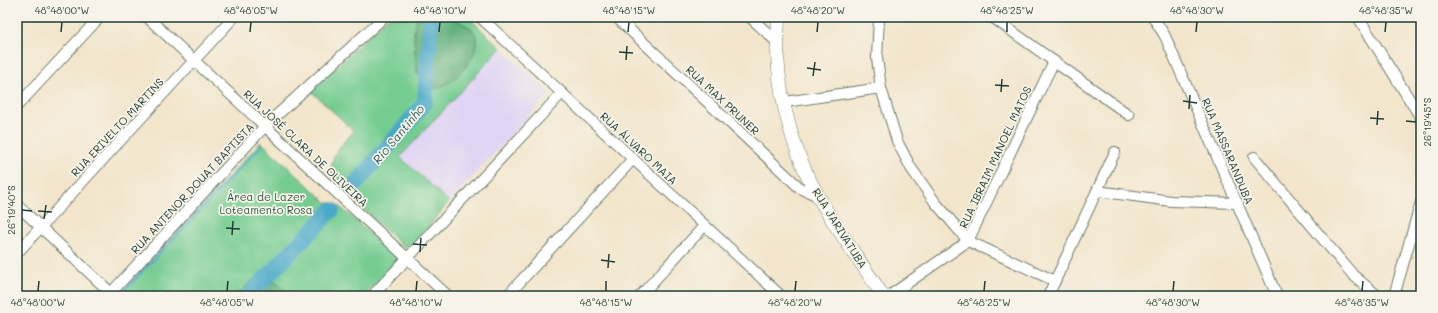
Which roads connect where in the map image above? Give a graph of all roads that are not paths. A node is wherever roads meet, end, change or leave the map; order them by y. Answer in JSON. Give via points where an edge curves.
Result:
{"nodes":[{"id":1,"x":100,"y":17,"type":"edge"},
{"id":2,"x":147,"y":17,"type":"edge"},
{"id":3,"x":234,"y":17,"type":"edge"},
{"id":4,"x":384,"y":17,"type":"edge"},
{"id":5,"x":480,"y":17,"type":"edge"},
{"id":6,"x":616,"y":17,"type":"edge"},
{"id":7,"x":750,"y":17,"type":"edge"},
{"id":8,"x":779,"y":17,"type":"edge"},
{"id":9,"x":879,"y":17,"type":"edge"},
{"id":10,"x":992,"y":17,"type":"edge"},
{"id":11,"x":1153,"y":17,"type":"edge"},
{"id":12,"x":1358,"y":17,"type":"edge"},
{"id":13,"x":777,"y":42,"type":"junction"},
{"id":14,"x":194,"y":61,"type":"junction"},
{"id":15,"x":1054,"y":61,"type":"junction"},
{"id":16,"x":881,"y":88,"type":"junction"},
{"id":17,"x":562,"y":93,"type":"junction"},
{"id":18,"x":785,"y":102,"type":"junction"},
{"id":19,"x":17,"y":106,"type":"edge"},
{"id":20,"x":1129,"y":114,"type":"dead end"},
{"id":21,"x":1421,"y":118,"type":"edge"},
{"id":22,"x":265,"y":126,"type":"junction"},
{"id":23,"x":1115,"y":152,"type":"dead end"},
{"id":24,"x":1254,"y":157,"type":"dead end"},
{"id":25,"x":634,"y":159,"type":"junction"},
{"id":26,"x":1097,"y":191,"type":"junction"},
{"id":27,"x":818,"y":196,"type":"junction"},
{"id":28,"x":1421,"y":202,"type":"edge"},
{"id":29,"x":1238,"y":203,"type":"junction"},
{"id":30,"x":17,"y":205,"type":"edge"},
{"id":31,"x":705,"y":226,"type":"junction"},
{"id":32,"x":41,"y":227,"type":"junction"},
{"id":33,"x":968,"y":241,"type":"junction"},
{"id":34,"x":17,"y":253,"type":"edge"},
{"id":35,"x":408,"y":258,"type":"junction"},
{"id":36,"x":1055,"y":281,"type":"junction"},
{"id":37,"x":109,"y":294,"type":"edge"},
{"id":38,"x":372,"y":296,"type":"edge"},
{"id":39,"x":448,"y":296,"type":"edge"},
{"id":40,"x":507,"y":296,"type":"edge"},
{"id":41,"x":640,"y":296,"type":"edge"},
{"id":42,"x":781,"y":296,"type":"edge"},
{"id":43,"x":883,"y":296,"type":"edge"},
{"id":44,"x":889,"y":296,"type":"edge"},
{"id":45,"x":1048,"y":296,"type":"edge"},
{"id":46,"x":1277,"y":296,"type":"edge"},
{"id":47,"x":1378,"y":296,"type":"edge"},
{"id":48,"x":1394,"y":296,"type":"edge"}],
"edges":[{"from":1,"to":19,"type":"street"},
{"from":2,"to":14,"type":"street","name":"RUA JOSÉ CLARA DE OLIVEIRA"},
{"from":3,"to":14,"type":"street","name":"RUA ERIVELTO MARTINS"},
{"from":4,"to":22,"type":"street","name":"RUA ANTENOR DOUAT BAPTISTA"},
{"from":5,"to":17,"type":"street","name":"RUA ÁLVARO MAIA"},
{"from":6,"to":27,"type":"street","name":"RUA MAX PRUNER","via":[[800,188]]},
{"from":7,"to":13,"type":"street"},
{"from":8,"to":13,"type":"main road","name":"RUA JARIVATUBA"},
{"from":9,"to":16,"type":"street","via":[[877,58]]},
{"from":10,"to":15,"type":"street"},
{"from":11,"to":29,"type":"street","name":"RUA MASSARANDUBA","via":[[1165,36]]},
{"from":12,"to":21,"type":"street"},
{"from":13,"to":18,"type":"main road","name":"RUA JARIVATUBA"},
{"from":14,"to":22,"type":"street","name":"RUA JOSÉ CLARA DE OLIVEIRA"},
{"from":14,"to":32,"type":"street","name":"RUA ERIVELTO MARTINS"},
{"from":15,"to":20,"type":"street"},
{"from":15,"to":33,"type":"street","name":"RUA IBRAIM MANOEL MATOS"},
{"from":16,"to":18,"type":"street"},
{"from":16,"to":33,"type":"street","via":[[897,141],[911,168],[935,202]]},
{"from":17,"to":25,"type":"street","name":"RUA ÁLVARO MAIA"},
{"from":17,"to":35,"type":"street"},
{"from":18,"to":27,"type":"main road","name":"RUA JARIVATUBA","via":[[798,150]]},
{"from":22,"to":35,"type":"street","name":"RUA JOSÉ CLARA DE OLIVEIRA"},
{"from":22,"to":37,"type":"street","name":"RUA ANTENOR DOUAT BAPTISTA"},
{"from":23,"to":26,"type":"street"},
{"from":24,"to":47,"type":"street","via":[[1353,275]]},
{"from":25,"to":31,"type":"street","name":"RUA ÁLVARO MAIA"},
{"from":25,"to":40,"type":"street"},
{"from":26,"to":29,"type":"street","via":[[1171,201]]},
{"from":26,"to":36,"type":"street"},
{"from":27,"to":43,"type":"main road","name":"RUA JARIVATUBA"},
{"from":28,"to":48,"type":"street"},
{"from":29,"to":46,"type":"street","name":"RUA MASSARANDUBA"},
{"from":30,"to":32,"type":"street"},
{"from":31,"to":41,"type":"street"},
{"from":31,"to":42,"type":"street","name":"RUA ÁLVARO MAIA"},
{"from":32,"to":34,"type":"street","name":"RUA ERIVELTO MARTINS"},
{"from":32,"to":37,"type":"street"},
{"from":33,"to":36,"type":"street"},
{"from":33,"to":44,"type":"street","name":"RUA IBRAIM MANOEL MATOS"},
{"from":35,"to":38,"type":"street"},
{"from":35,"to":39,"type":"street","name":"RUA JOSÉ CLARA DE OLIVEIRA"},
{"from":36,"to":45,"type":"street"}]}
